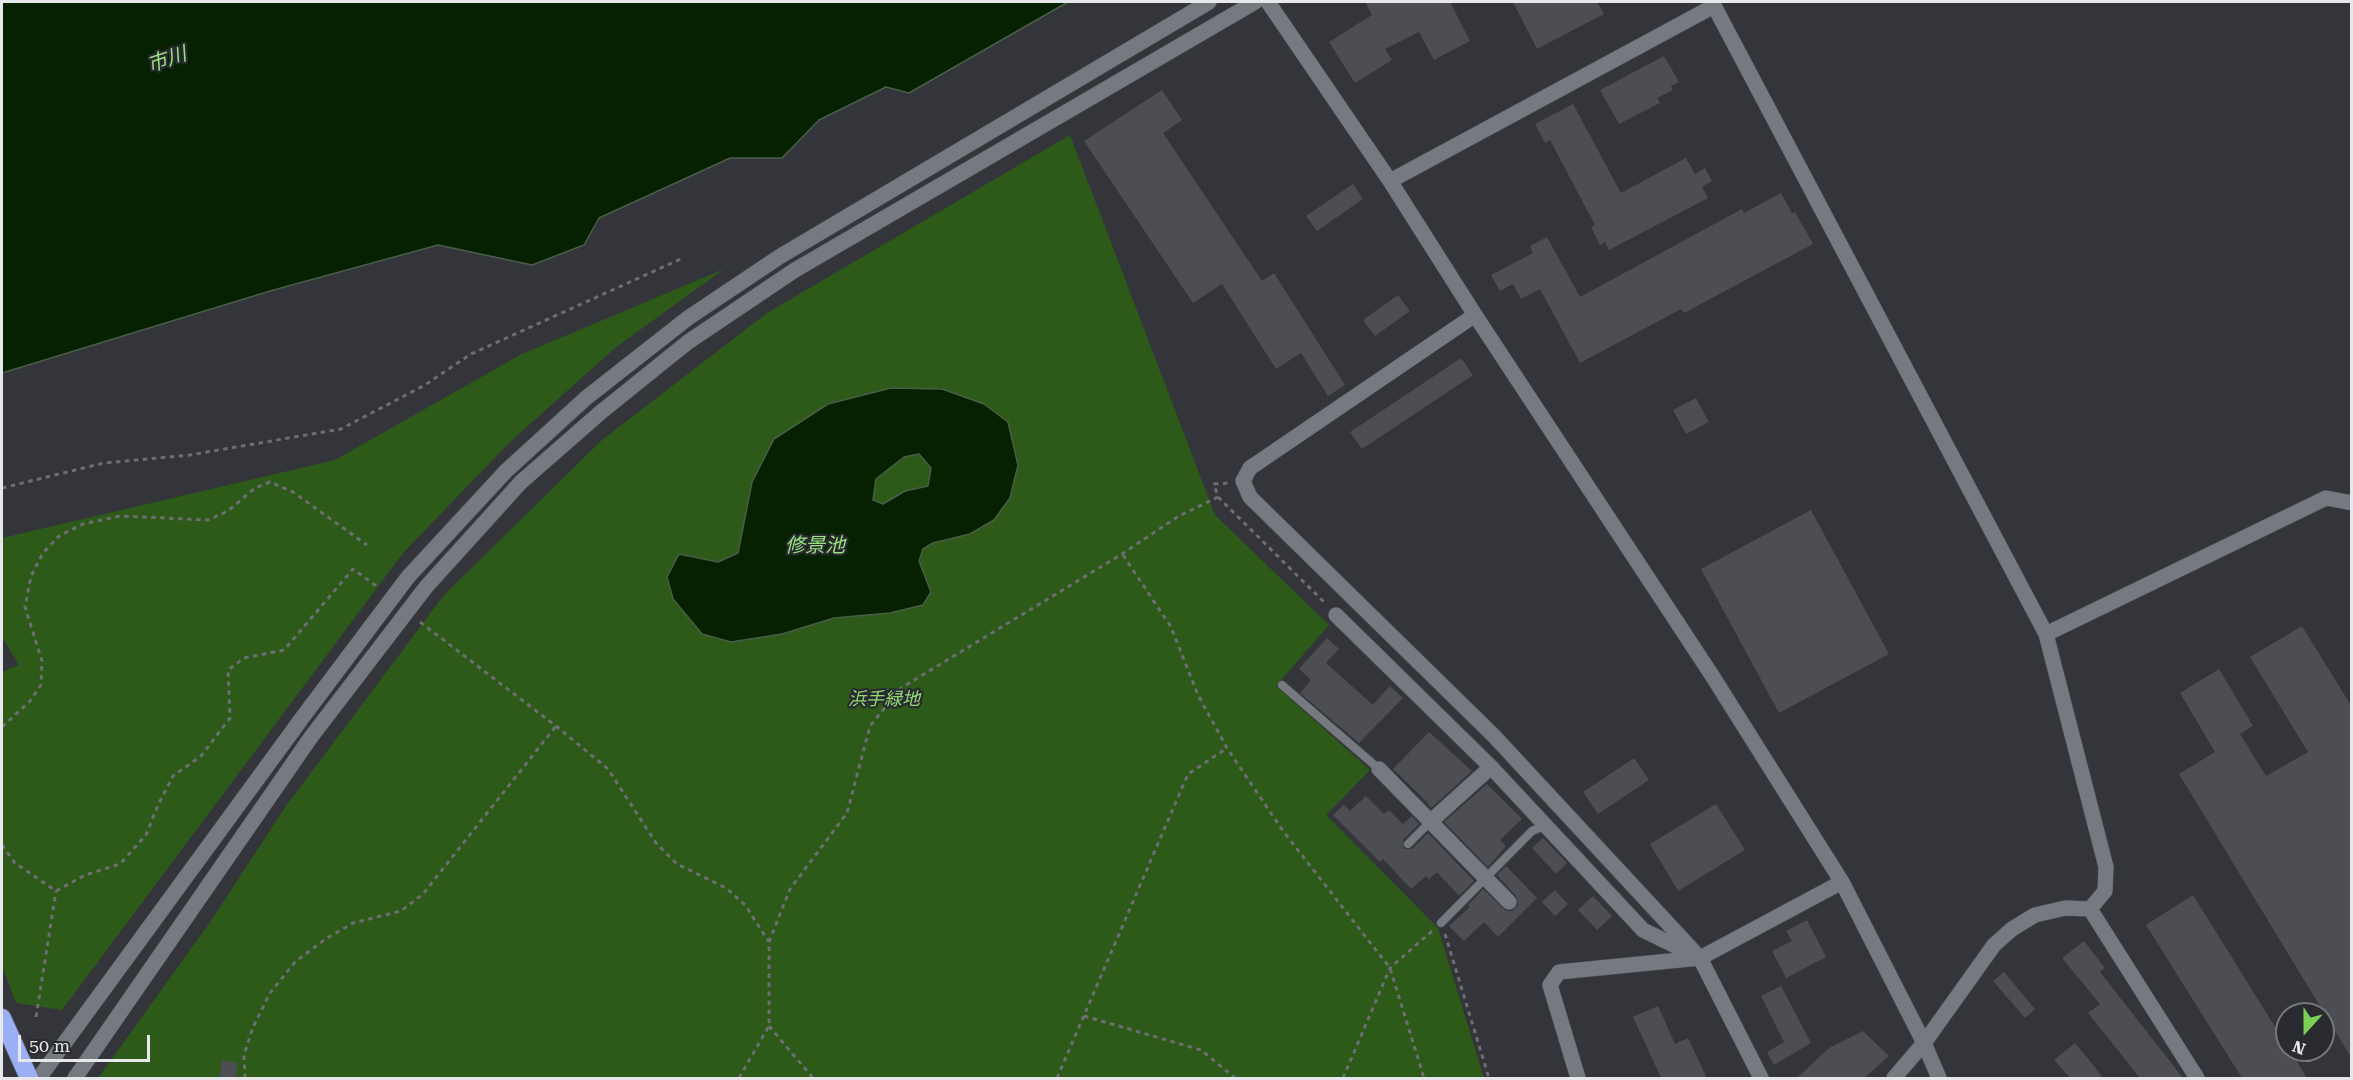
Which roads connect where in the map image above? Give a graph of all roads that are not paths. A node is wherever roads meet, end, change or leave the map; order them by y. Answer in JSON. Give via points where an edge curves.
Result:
{"nodes":[{"id":1,"x":1209,"y":2,"type":"edge"},
{"id":2,"x":1255,"y":2,"type":"edge"},
{"id":3,"x":1268,"y":2,"type":"edge"},
{"id":4,"x":1713,"y":4,"type":"edge"},
{"id":5,"x":1390,"y":181,"type":"junction"},
{"id":6,"x":1475,"y":315,"type":"junction"},
{"id":7,"x":2352,"y":503,"type":"edge"},
{"id":8,"x":393,"y":598,"type":"junction"},
{"id":9,"x":409,"y":609,"type":"junction"},
{"id":10,"x":1336,"y":615,"type":"road end"},
{"id":11,"x":2046,"y":634,"type":"junction"},
{"id":12,"x":1282,"y":685,"type":"dead end"},
{"id":13,"x":1491,"y":767,"type":"junction"},
{"id":14,"x":1378,"y":769,"type":"joint"},
{"id":15,"x":1431,"y":822,"type":"junction"},
{"id":16,"x":1546,"y":825,"type":"junction"},
{"id":17,"x":1408,"y":844,"type":"dead end"},
{"id":18,"x":1486,"y":878,"type":"junction"},
{"id":19,"x":1842,"y":882,"type":"junction"},
{"id":20,"x":1509,"y":902,"type":"dead end"},
{"id":21,"x":2090,"y":909,"type":"junction"},
{"id":22,"x":1441,"y":923,"type":"road end"},
{"id":23,"x":1700,"y":958,"type":"junction"},
{"id":24,"x":2,"y":1018,"type":"edge"},
{"id":25,"x":1924,"y":1042,"type":"junction"},
{"id":26,"x":29,"y":1078,"type":"edge"},
{"id":27,"x":39,"y":1078,"type":"edge"},
{"id":28,"x":75,"y":1078,"type":"edge"},
{"id":29,"x":1578,"y":1078,"type":"edge"},
{"id":30,"x":1761,"y":1078,"type":"edge"},
{"id":31,"x":1894,"y":1078,"type":"edge"},
{"id":32,"x":1939,"y":1078,"type":"edge"},
{"id":33,"x":2197,"y":1078,"type":"edge"}],
"edges":[{"from":1,"to":8,"type":"street","via":[[779,257],[688,318],[586,398],[506,471]]},
{"from":2,"to":9,"type":"street","via":[[795,270],[688,342],[521,482]]},
{"from":3,"to":5,"type":"street"},
{"from":4,"to":5,"type":"street"},
{"from":4,"to":11,"type":"street"},
{"from":5,"to":6,"type":"street"},
{"from":6,"to":19,"type":"street","via":[[1713,677]]},
{"from":6,"to":23,"type":"street","via":[[1250,468],[1242,481],[1250,497],[1494,736]]},
{"from":7,"to":11,"type":"street","via":[[2326,498]]},
{"from":8,"to":9,"type":"street"},
{"from":8,"to":27,"type":"street"},
{"from":9,"to":28,"type":"street","via":[[311,737]]},
{"from":10,"to":13,"type":"street"},
{"from":11,"to":21,"type":"street","via":[[2106,867],[2105,891]]},
{"from":12,"to":14,"type":"lane"},
{"from":13,"to":15,"type":"street"},
{"from":13,"to":16,"type":"street"},
{"from":14,"to":15,"type":"street"},
{"from":15,"to":17,"type":"lane"},
{"from":15,"to":18,"type":"street"},
{"from":16,"to":18,"type":"lane","via":[[1532,831]]},
{"from":16,"to":23,"type":"street","via":[[1643,930]]},
{"from":18,"to":20,"type":"street"},
{"from":18,"to":22,"type":"lane"},
{"from":19,"to":23,"type":"street"},
{"from":19,"to":25,"type":"street"},
{"from":21,"to":25,"type":"street","via":[[2065,908],[2035,915],[2012,929],[1994,945]]},
{"from":21,"to":33,"type":"street"},
{"from":23,"to":29,"type":"street","via":[[1559,972],[1550,985]]},
{"from":23,"to":30,"type":"street"},
{"from":24,"to":26,"type":"highway"},
{"from":25,"to":31,"type":"street"},
{"from":25,"to":32,"type":"street"}]}
